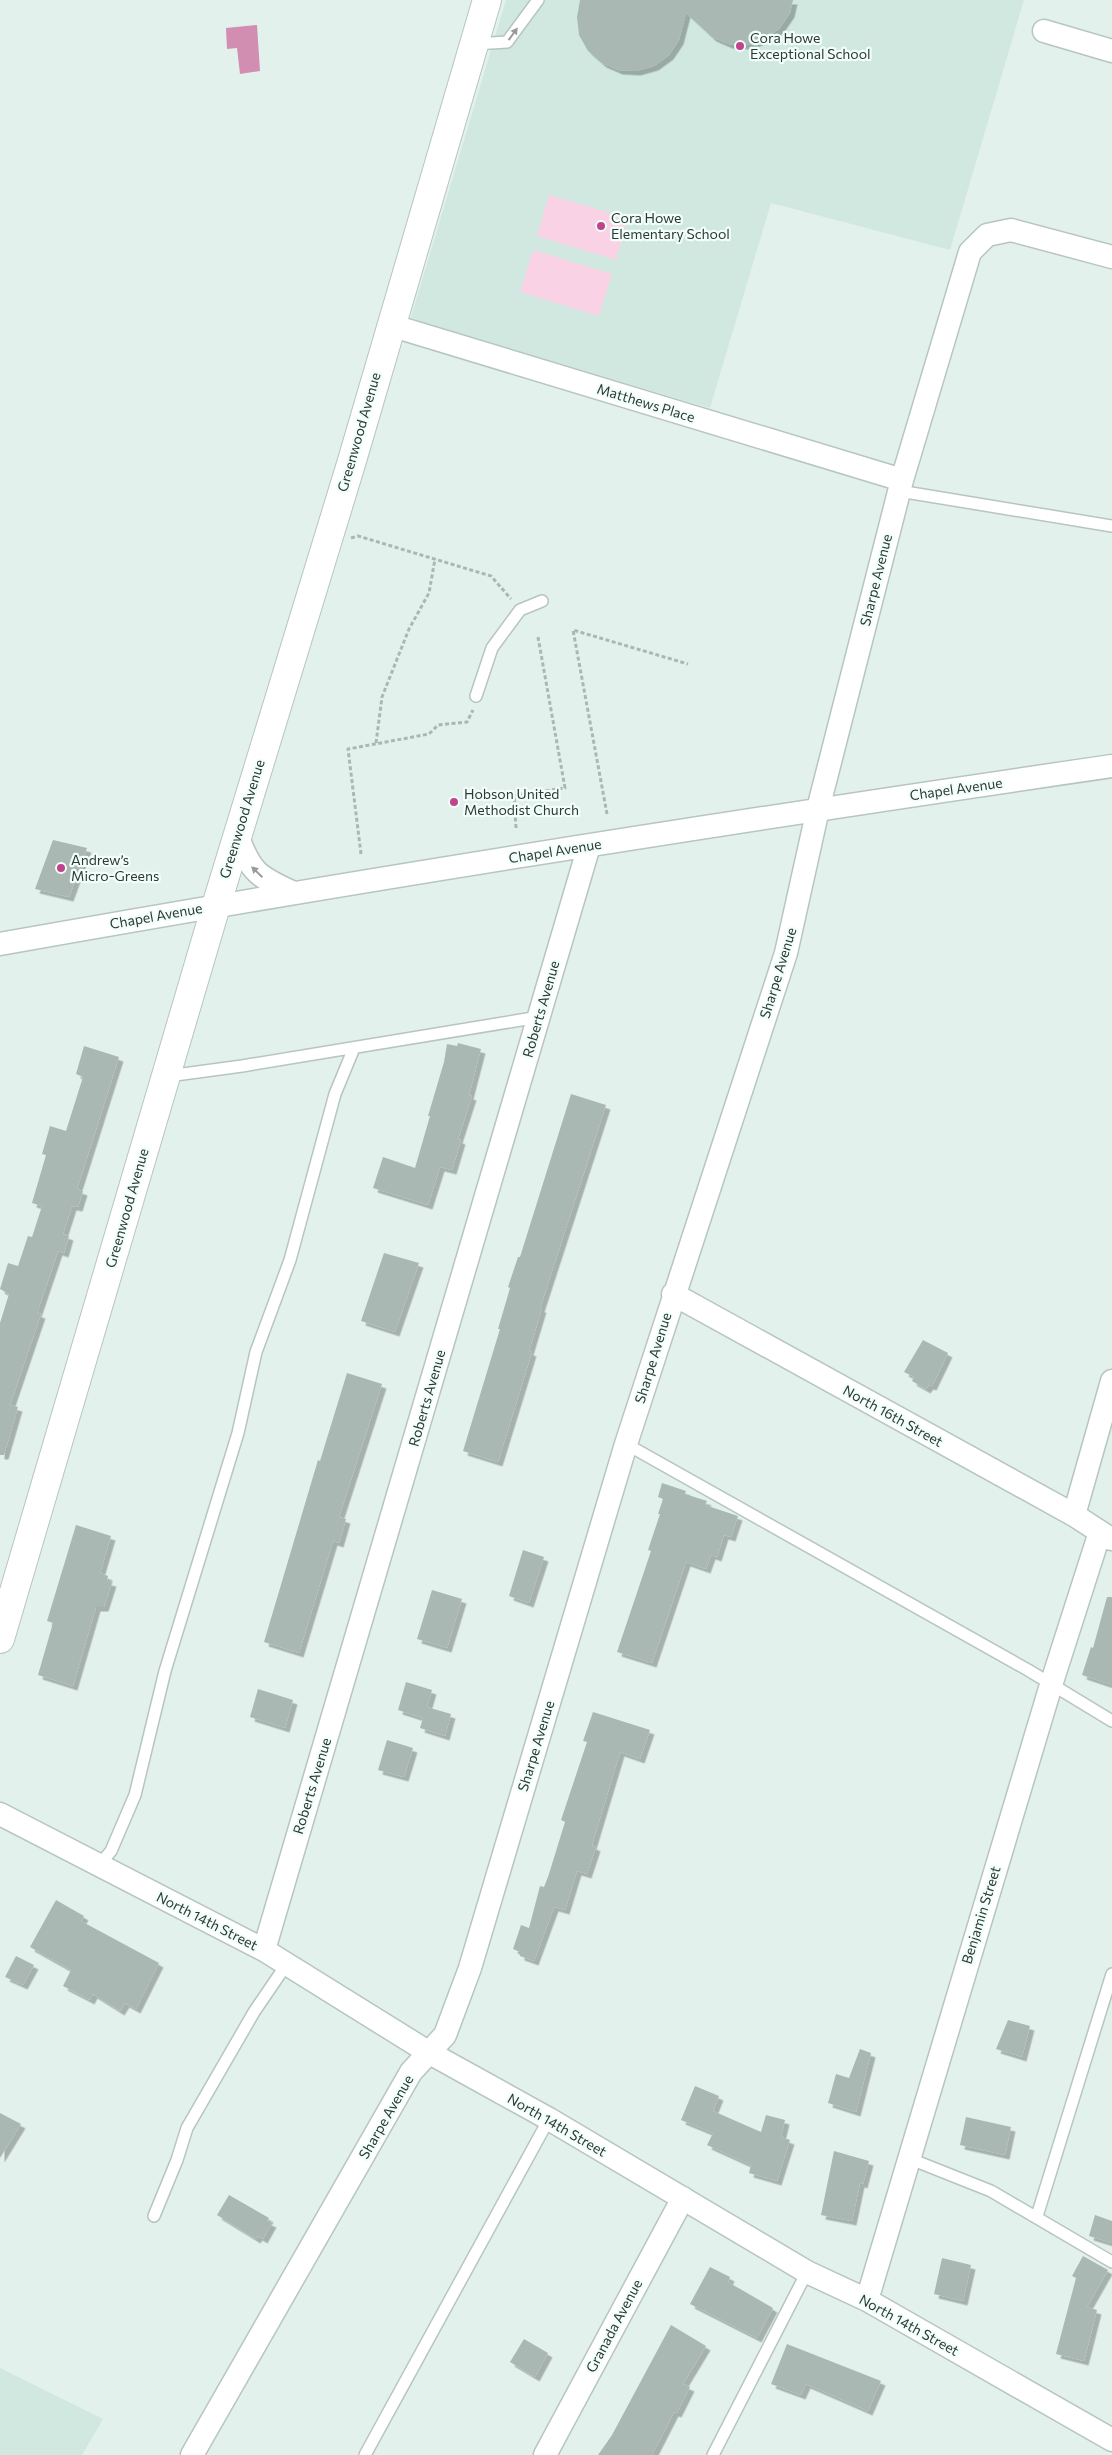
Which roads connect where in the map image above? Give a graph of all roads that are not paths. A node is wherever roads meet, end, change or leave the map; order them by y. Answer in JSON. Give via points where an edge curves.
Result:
{"nodes":[{"id":1,"x":487,"y":0,"type":"edge"},
{"id":2,"x":538,"y":0,"type":"edge"},
{"id":3,"x":1044,"y":31,"type":"dead end"},
{"id":4,"x":474,"y":44,"type":"junction"},
{"id":5,"x":1112,"y":51,"type":"edge"},
{"id":6,"x":1112,"y":257,"type":"edge"},
{"id":7,"x":390,"y":325,"type":"junction"},
{"id":8,"x":900,"y":485,"type":"junction"},
{"id":9,"x":1112,"y":526,"type":"edge"},
{"id":10,"x":542,"y":602,"type":"dead end"},
{"id":11,"x":476,"y":696,"type":"dead end"},
{"id":12,"x":1112,"y":766,"type":"edge"},
{"id":13,"x":818,"y":809,"type":"junction"},
{"id":14,"x":237,"y":834,"type":"junction"},
{"id":15,"x":589,"y":846,"type":"junction"},
{"id":16,"x":294,"y":893,"type":"junction"},
{"id":17,"x":216,"y":906,"type":"junction"},
{"id":18,"x":0,"y":944,"type":"edge"},
{"id":19,"x":539,"y":1017,"type":"junction"},
{"id":20,"x":354,"y":1048,"type":"junction"},
{"id":21,"x":166,"y":1076,"type":"junction"},
{"id":22,"x":673,"y":1294,"type":"junction"},
{"id":23,"x":1112,"y":1382,"type":"edge"},
{"id":24,"x":626,"y":1444,"type":"junction"},
{"id":25,"x":1074,"y":1515,"type":"junction"},
{"id":26,"x":1106,"y":1536,"type":"edge"},
{"id":27,"x":0,"y":1639,"type":"edge"},
{"id":28,"x":1051,"y":1684,"type":"junction"},
{"id":29,"x":1112,"y":1721,"type":"edge"},
{"id":30,"x":0,"y":1814,"type":"edge"},
{"id":31,"x":99,"y":1865,"type":"junction"},
{"id":32,"x":264,"y":1950,"type":"junction"},
{"id":33,"x":286,"y":1965,"type":"junction"},
{"id":34,"x":1112,"y":1974,"type":"edge"},
{"id":35,"x":428,"y":2052,"type":"junction"},
{"id":36,"x":549,"y":2119,"type":"junction"},
{"id":37,"x":908,"y":2158,"type":"junction"},
{"id":38,"x":683,"y":2198,"type":"junction"},
{"id":39,"x":154,"y":2216,"type":"dead end"},
{"id":40,"x":1036,"y":2216,"type":"junction"},
{"id":41,"x":1112,"y":2262,"type":"edge"},
{"id":42,"x":807,"y":2272,"type":"junction"},
{"id":43,"x":867,"y":2300,"type":"junction"},
{"id":44,"x":1112,"y":2440,"type":"edge"},
{"id":45,"x":192,"y":2455,"type":"edge"},
{"id":46,"x":365,"y":2455,"type":"edge"},
{"id":47,"x":545,"y":2455,"type":"edge"},
{"id":48,"x":713,"y":2455,"type":"edge"}],
"edges":[{"from":1,"to":4,"type":"street","name":"Greenwood Avenue"},
{"from":4,"to":2,"type":"lane","one_way":true,"via":[[507,42]]},
{"from":3,"to":5,"type":"street"},
{"from":4,"to":7,"type":"street","name":"Greenwood Avenue"},
{"from":6,"to":8,"type":"street","name":"Sharpe Avenue","via":[[1011,230],[987,235],[970,252]]},
{"from":7,"to":8,"type":"street","name":"Matthews Place"},
{"from":7,"to":14,"type":"street","name":"Greenwood Avenue"},
{"from":8,"to":9,"type":"lane"},
{"from":8,"to":13,"type":"street","name":"Sharpe Avenue"},
{"from":10,"to":11,"type":"lane","via":[[520,610],[492,648]]},
{"from":12,"to":13,"type":"street","name":"Chapel Avenue"},
{"from":13,"to":15,"type":"street","name":"Chapel Avenue"},
{"from":13,"to":22,"type":"street","name":"Sharpe Avenue","via":[[786,953]]},
{"from":16,"to":14,"type":"street","one_way":true,"via":[[268,881],[255,870],[246,858]]},
{"from":14,"to":17,"type":"street","name":"Greenwood Avenue"},
{"from":15,"to":16,"type":"street","name":"Chapel Avenue"},
{"from":15,"to":19,"type":"street","name":"Roberts Avenue"},
{"from":16,"to":17,"type":"street","name":"Chapel Avenue"},
{"from":17,"to":18,"type":"street","name":"Chapel Avenue"},
{"from":17,"to":21,"type":"street","name":"Greenwood Avenue"},
{"from":19,"to":20,"type":"lane"},
{"from":19,"to":32,"type":"street","name":"Roberts Avenue"},
{"from":20,"to":21,"type":"lane"},
{"from":20,"to":31,"type":"lane","via":[[334,1094],[290,1260],[256,1352],[238,1433],[165,1671],[134,1795],[111,1852]]},
{"from":21,"to":27,"type":"street","name":"Greenwood Avenue"},
{"from":22,"to":24,"type":"street","name":"Sharpe Avenue"},
{"from":22,"to":25,"type":"street","name":"North 16th Street"},
{"from":23,"to":25,"type":"street"},
{"from":24,"to":28,"type":"lane"},
{"from":24,"to":35,"type":"street","name":"Sharpe Avenue","via":[[470,1968],[445,2034]]},
{"from":25,"to":26,"type":"street","name":"North 16th Street"},
{"from":26,"to":28,"type":"street","name":"Benjamin Street"},
{"from":28,"to":29,"type":"lane"},
{"from":28,"to":37,"type":"street","name":"Benjamin Street"},
{"from":30,"to":31,"type":"street","name":"North 14th Street"},
{"from":31,"to":32,"type":"street","name":"North 14th Street"},
{"from":32,"to":33,"type":"street","name":"North 14th Street"},
{"from":33,"to":35,"type":"street","name":"North 14th Street"},
{"from":33,"to":39,"type":"lane","via":[[259,2004],[187,2128]]},
{"from":34,"to":40,"type":"lane"},
{"from":35,"to":36,"type":"street","name":"North 14th Street"},
{"from":35,"to":45,"type":"street","name":"Sharpe Avenue","via":[[411,2072]]},
{"from":36,"to":38,"type":"street","name":"North 14th Street"},
{"from":36,"to":46,"type":"lane"},
{"from":37,"to":40,"type":"lane","via":[[991,2191]]},
{"from":37,"to":43,"type":"street","name":"Benjamin Street"},
{"from":38,"to":42,"type":"street","name":"North 14th Street"},
{"from":38,"to":47,"type":"street","name":"Granada Avenue"},
{"from":40,"to":41,"type":"lane"},
{"from":42,"to":43,"type":"street","name":"North 14th Street"},
{"from":42,"to":48,"type":"lane"},
{"from":43,"to":44,"type":"street","name":"North 14th Street"}]}
